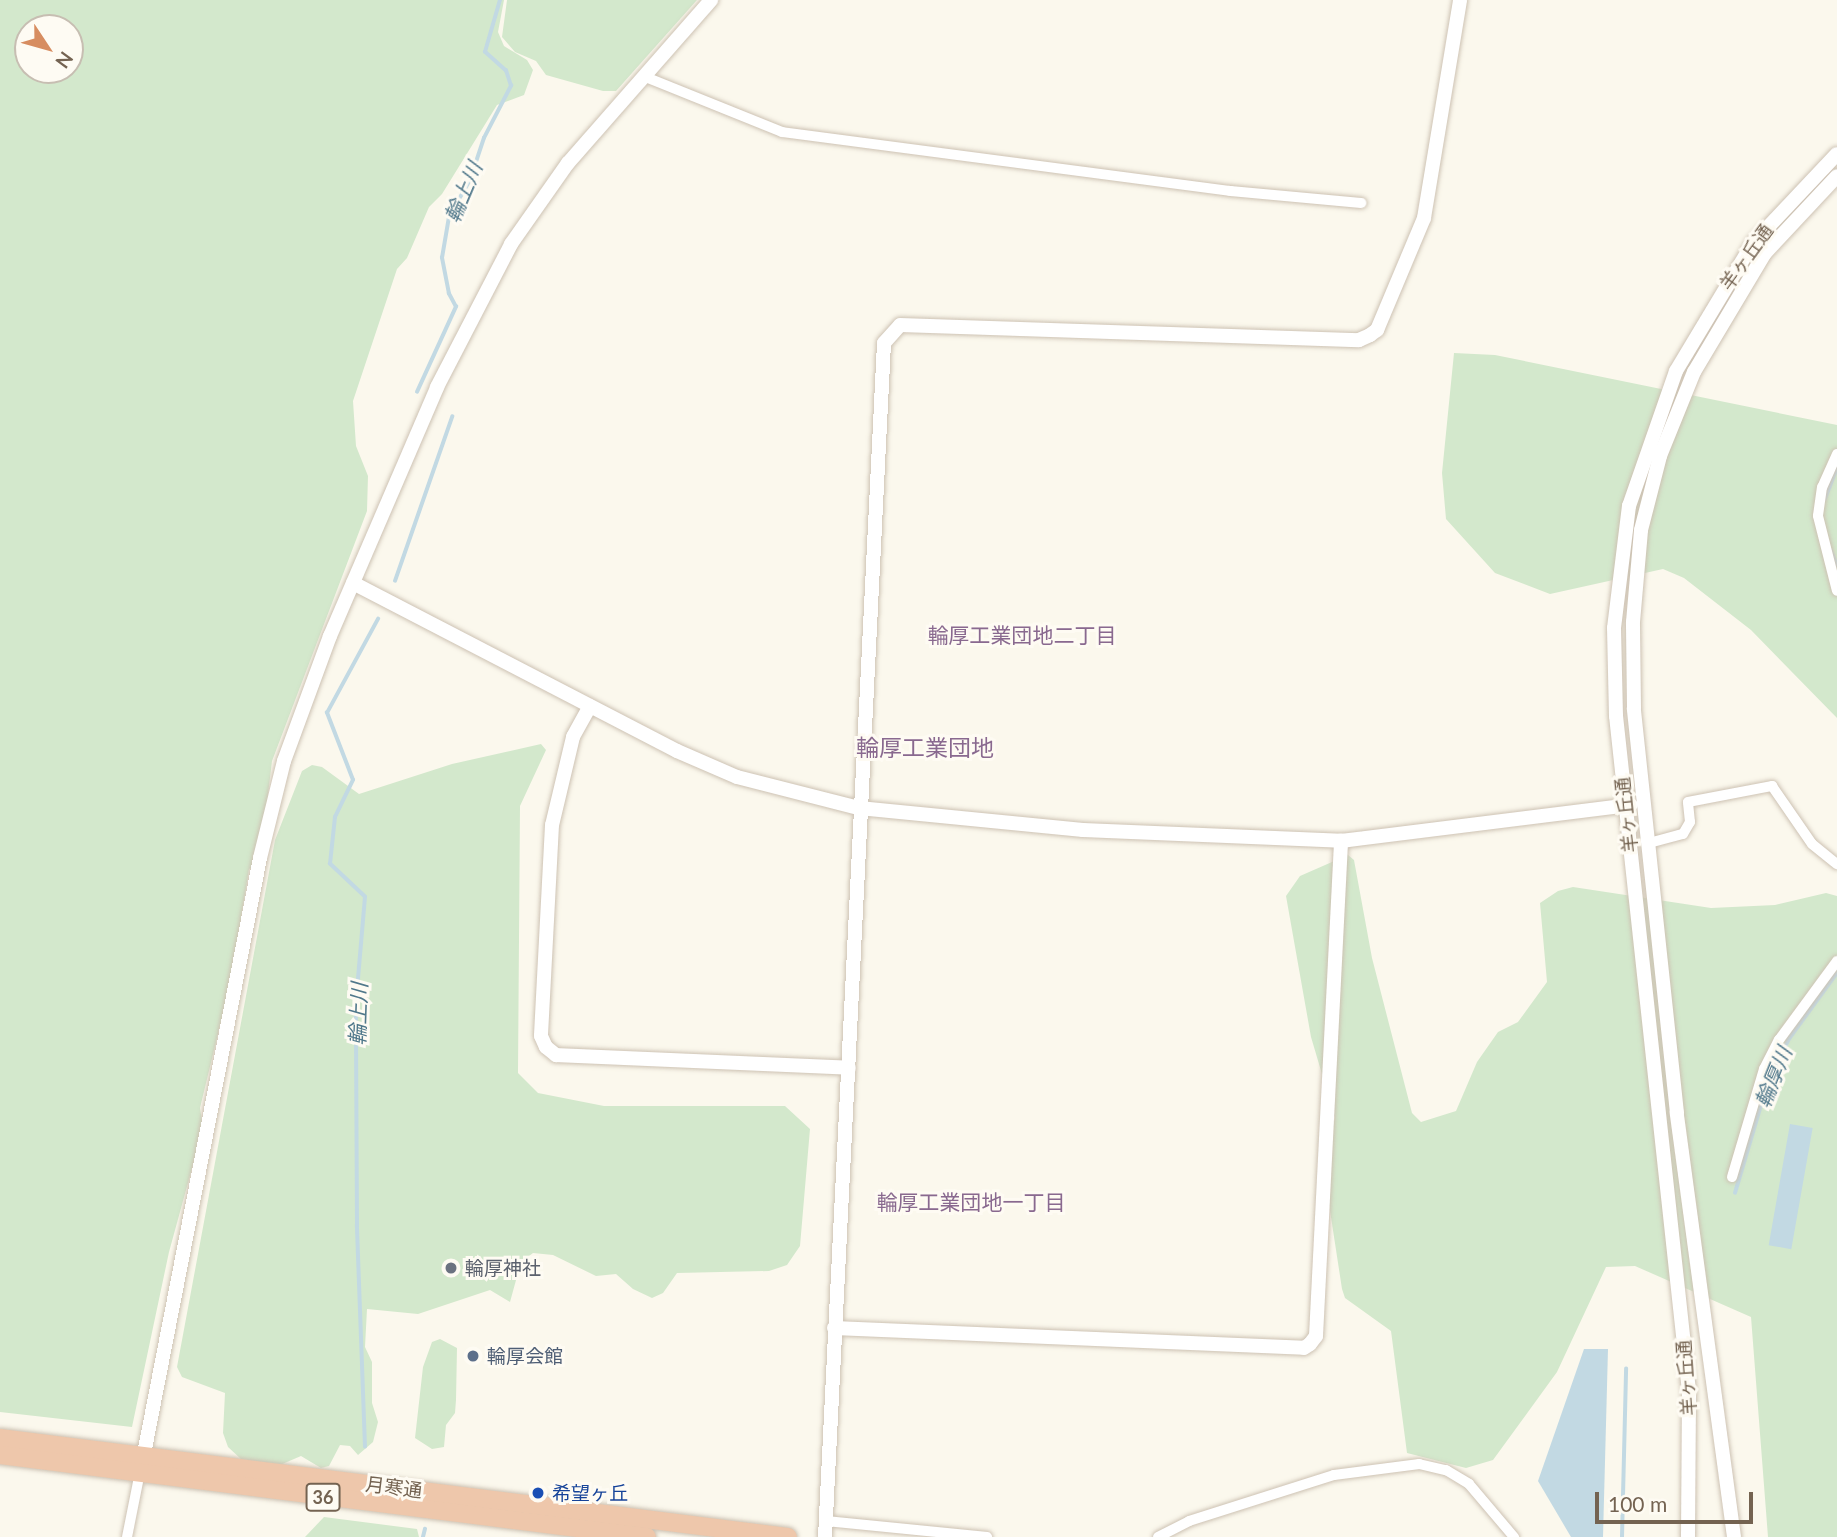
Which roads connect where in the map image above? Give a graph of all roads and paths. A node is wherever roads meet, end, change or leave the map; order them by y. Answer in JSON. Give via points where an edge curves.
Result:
{"nodes":[{"id":1,"x":711,"y":0,"type":"edge"},
{"id":2,"x":1460,"y":0,"type":"edge"},
{"id":3,"x":643,"y":76,"type":"junction"},
{"id":4,"x":1837,"y":154,"type":"edge"},
{"id":5,"x":1837,"y":176,"type":"edge"},
{"id":6,"x":1361,"y":203,"type":"dead end"},
{"id":7,"x":1837,"y":454,"type":"edge"},
{"id":8,"x":354,"y":583,"type":"junction"},
{"id":9,"x":1837,"y":591,"type":"edge"},
{"id":10,"x":590,"y":706,"type":"junction"},
{"id":11,"x":1645,"y":803,"type":"junction"},
{"id":12,"x":1625,"y":806,"type":"junction"},
{"id":13,"x":859,"y":808,"type":"junction"},
{"id":14,"x":1341,"y":841,"type":"junction"},
{"id":15,"x":1649,"y":843,"type":"junction"},
{"id":16,"x":1837,"y":864,"type":"edge"},
{"id":17,"x":1837,"y":961,"type":"edge"},
{"id":18,"x":849,"y":1068,"type":"junction"},
{"id":19,"x":1732,"y":1177,"type":"dead end"},
{"id":20,"x":834,"y":1328,"type":"junction"},
{"id":21,"x":0,"y":1438,"type":"edge"},
{"id":22,"x":0,"y":1455,"type":"edge"},
{"id":23,"x":142,"y":1464,"type":"junction"},
{"id":24,"x":826,"y":1521,"type":"junction"},
{"id":25,"x":650,"y":1532,"type":"edge"},
{"id":26,"x":127,"y":1537,"type":"edge"},
{"id":27,"x":788,"y":1537,"type":"edge"},
{"id":28,"x":825,"y":1537,"type":"edge"},
{"id":29,"x":987,"y":1537,"type":"edge"},
{"id":30,"x":1158,"y":1537,"type":"edge"},
{"id":31,"x":1514,"y":1537,"type":"edge"},
{"id":32,"x":1688,"y":1537,"type":"edge"},
{"id":33,"x":1734,"y":1537,"type":"edge"}],
"edges":[{"from":1,"to":3,"type":"street"},
{"from":2,"to":13,"type":"street","via":[[1424,218],[1370,335],[1359,340],[900,325],[890,331],[884,343]]},
{"from":3,"to":6,"type":"street","via":[[782,132],[1230,191]]},
{"from":3,"to":8,"type":"street","via":[[568,163],[505,254],[437,387]]},
{"from":4,"to":12,"type":"street","name":"羊ヶ丘通","via":[[1782,208],[1731,276],[1676,371],[1643,457],[1629,506],[1614,628]]},
{"from":5,"to":11,"type":"street","name":"羊ヶ丘通","via":[[1765,253],[1739,292],[1694,372],[1660,456],[1641,530],[1632,633],[1634,708]]},
{"from":7,"to":9,"type":"street","via":[[1822,487],[1818,516]]},
{"from":8,"to":10,"type":"street"},
{"from":8,"to":23,"type":"street","via":[[284,761],[260,858]]},
{"from":10,"to":13,"type":"street","via":[[737,777]]},
{"from":10,"to":18,"type":"street","via":[[573,737],[552,825],[541,1036],[546,1047],[556,1055]]},
{"from":11,"to":12,"type":"street"},
{"from":11,"to":15,"type":"street","name":"羊ヶ丘通"},
{"from":12,"to":14,"type":"street"},
{"from":12,"to":32,"type":"street","name":"羊ヶ丘通","via":[[1689,1391]]},
{"from":13,"to":14,"type":"street","via":[[1110,832]]},
{"from":13,"to":18,"type":"street"},
{"from":14,"to":20,"type":"street","via":[[1316,1336],[1310,1344],[1304,1348]]},
{"from":15,"to":16,"type":"street","via":[[1683,834],[1690,822],[1688,802],[1772,786],[1812,844]]},
{"from":15,"to":33,"type":"street","name":"羊ヶ丘通","via":[[1697,1280]]},
{"from":17,"to":19,"type":"street","via":[[1779,1040],[1764,1069]]},
{"from":18,"to":20,"type":"street"},
{"from":20,"to":24,"type":"street"},
{"from":21,"to":23,"type":"highway","name":"月寒通","number":"36"},
{"from":22,"to":23,"type":"highway","name":"月寒通","number":"36"},
{"from":23,"to":25,"type":"highway","name":"月寒通","number":"36"},
{"from":23,"to":26,"type":"street"},
{"from":24,"to":28,"type":"street"},
{"from":24,"to":29,"type":"street"},
{"from":25,"to":27,"type":"highway","name":"月寒通","number":"36"},
{"from":30,"to":31,"type":"street","via":[[1189,1521],[1334,1475],[1419,1464],[1446,1470],[1469,1484]]}]}
